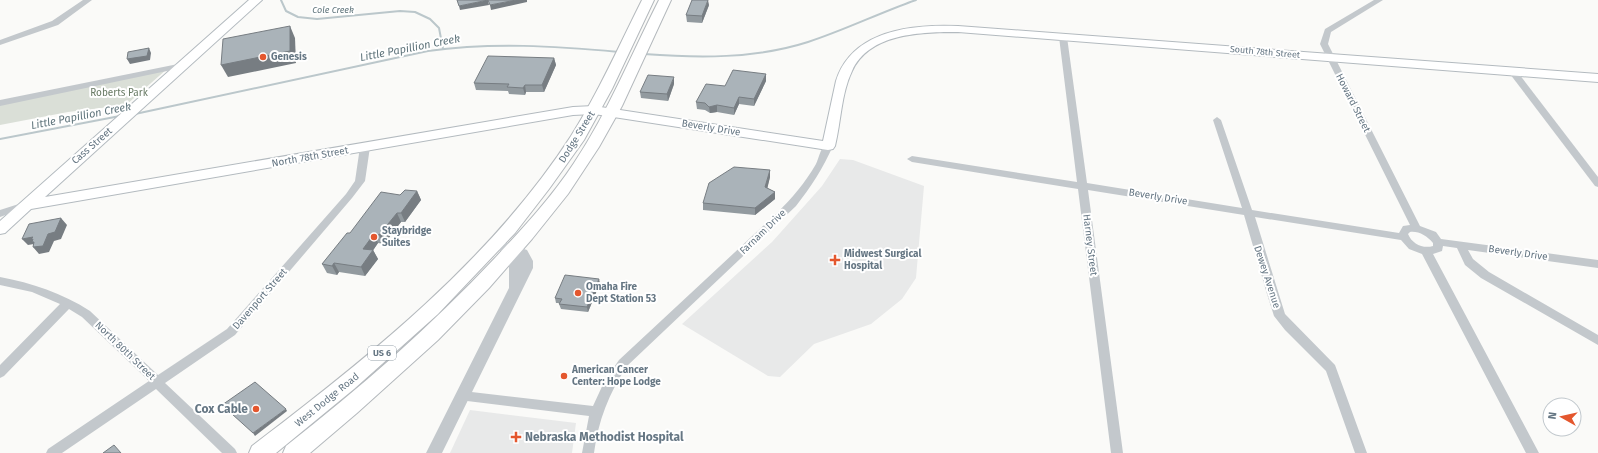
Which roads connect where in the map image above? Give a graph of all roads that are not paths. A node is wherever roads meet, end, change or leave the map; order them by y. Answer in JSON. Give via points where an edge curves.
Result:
{"nodes":[{"id":1,"x":88,"y":0,"type":"edge"},
{"id":2,"x":256,"y":0,"type":"edge"},
{"id":3,"x":648,"y":0,"type":"edge"},
{"id":4,"x":665,"y":0,"type":"edge"},
{"id":5,"x":1379,"y":0,"type":"edge"},
{"id":6,"x":933,"y":28,"type":"joint"},
{"id":7,"x":1063,"y":37,"type":"junction"},
{"id":8,"x":0,"y":43,"type":"edge"},
{"id":9,"x":1330,"y":58,"type":"junction"},
{"id":10,"x":183,"y":65,"type":"junction"},
{"id":11,"x":1513,"y":72,"type":"junction"},
{"id":12,"x":1598,"y":78,"type":"edge"},
{"id":13,"x":0,"y":102,"type":"edge"},
{"id":14,"x":594,"y":110,"type":"junction"},
{"id":15,"x":611,"y":113,"type":"junction"},
{"id":16,"x":1217,"y":120,"type":"dead end"},
{"id":17,"x":828,"y":146,"type":"junction"},
{"id":18,"x":365,"y":147,"type":"junction"},
{"id":19,"x":912,"y":159,"type":"dead end"},
{"id":20,"x":1598,"y":184,"type":"edge"},
{"id":21,"x":1082,"y":186,"type":"junction"},
{"id":22,"x":27,"y":205,"type":"junction"},
{"id":23,"x":0,"y":208,"type":"edge"},
{"id":24,"x":1248,"y":211,"type":"junction"},
{"id":25,"x":0,"y":214,"type":"edge"},
{"id":26,"x":1416,"y":228,"type":"junction"},
{"id":27,"x":0,"y":229,"type":"edge"},
{"id":28,"x":1404,"y":237,"type":"junction"},
{"id":29,"x":1438,"y":242,"type":"junction"},
{"id":30,"x":494,"y":244,"type":"junction"},
{"id":31,"x":1460,"y":245,"type":"junction"},
{"id":32,"x":513,"y":250,"type":"junction"},
{"id":33,"x":1426,"y":251,"type":"junction"},
{"id":34,"x":1598,"y":264,"type":"edge"},
{"id":35,"x":0,"y":281,"type":"edge"},
{"id":36,"x":68,"y":303,"type":"junction"},
{"id":37,"x":1598,"y":340,"type":"edge"},
{"id":38,"x":0,"y":373,"type":"edge"},
{"id":39,"x":158,"y":382,"type":"junction"},
{"id":40,"x":463,"y":396,"type":"junction"},
{"id":41,"x":596,"y":412,"type":"junction"},
{"id":42,"x":52,"y":453,"type":"edge"},
{"id":43,"x":231,"y":453,"type":"edge"},
{"id":44,"x":260,"y":453,"type":"edge"},
{"id":45,"x":294,"y":453,"type":"edge"},
{"id":46,"x":434,"y":453,"type":"edge"},
{"id":47,"x":588,"y":453,"type":"edge"},
{"id":48,"x":1117,"y":453,"type":"edge"},
{"id":49,"x":1361,"y":453,"type":"edge"},
{"id":50,"x":1533,"y":453,"type":"edge"}],
"edges":[{"from":1,"to":8,"type":"street","via":[[51,24]]},
{"from":2,"to":10,"type":"main road","name":"Cass Street"},
{"from":3,"to":14,"type":"highway","name":"Dodge Street","number":"US 6"},
{"from":4,"to":15,"type":"highway","name":"Dodge Street","number":"US 6"},
{"from":5,"to":9,"type":"street","name":"Howard Street","via":[[1328,31],[1324,44]]},
{"from":6,"to":7,"type":"main road","name":"South 78th Street"},
{"from":6,"to":17,"type":"main road","name":"Farnam Drive","via":[[884,38],[852,60],[844,75]]},
{"from":7,"to":9,"type":"main road","name":"South 78th Street"},
{"from":7,"to":21,"type":"street","name":"Harney Street"},
{"from":9,"to":11,"type":"main road","name":"South 78th Street"},
{"from":9,"to":26,"type":"street","name":"Howard Street"},
{"from":10,"to":13,"type":"street"},
{"from":10,"to":22,"type":"main road","name":"Cass Street"},
{"from":11,"to":12,"type":"main road","name":"South 78th Street"},
{"from":11,"to":20,"type":"street"},
{"from":14,"to":15,"type":"main road","name":"Beverly Drive"},
{"from":14,"to":18,"type":"main road","name":"North 78th Street","via":[[556,113]]},
{"from":14,"to":30,"type":"highway","name":"Dodge Street","number":"US 6","via":[[550,178]]},
{"from":15,"to":17,"type":"main road","name":"Beverly Drive"},
{"from":15,"to":32,"type":"highway","name":"Dodge Street","number":"US 6","via":[[571,179]]},
{"from":16,"to":24,"type":"street","name":"Dewey Avenue"},
{"from":17,"to":41,"type":"street","name":"Farnam Drive","via":[[818,170],[804,191],[762,234],[623,363]]},
{"from":18,"to":22,"type":"main road","name":"North 78th Street"},
{"from":18,"to":39,"type":"street","name":"Davenport Street","via":[[360,181],[244,319],[224,337]]},
{"from":19,"to":21,"type":"street","name":"Beverly Drive"},
{"from":21,"to":24,"type":"street","name":"Beverly Drive"},
{"from":21,"to":48,"type":"street","name":"Harney Street"},
{"from":22,"to":23,"type":"street"},
{"from":22,"to":25,"type":"street"},
{"from":22,"to":27,"type":"main road","name":"Cass Street"},
{"from":24,"to":28,"type":"street","name":"Beverly Drive"},
{"from":24,"to":49,"type":"street","name":"Dewey Avenue","via":[[1280,316],[1331,368]]},
{"from":26,"to":28,"type":"street","via":[[1405,231]]},
{"from":26,"to":29,"type":"street","via":[[1432,234]]},
{"from":28,"to":33,"type":"street","via":[[1415,247]]},
{"from":29,"to":31,"type":"street","name":"Beverly Drive"},
{"from":29,"to":33,"type":"street","via":[[1438,248]]},
{"from":30,"to":32,"type":"street"},
{"from":30,"to":44,"type":"highway","name":"West Dodge Road","number":"US 6","via":[[390,347]]},
{"from":31,"to":34,"type":"street","name":"Beverly Drive"},
{"from":31,"to":37,"type":"street","via":[[1469,262],[1485,275]]},
{"from":32,"to":40,"type":"street","via":[[516,272],[514,291]]},
{"from":32,"to":45,"type":"highway","name":"West Dodge Road","number":"US 6","via":[[463,304],[419,346]]},
{"from":33,"to":50,"type":"street"},
{"from":35,"to":36,"type":"street","name":"North 80th Street","via":[[39,290]]},
{"from":36,"to":38,"type":"street"},
{"from":36,"to":39,"type":"street","name":"North 80th Street","via":[[89,317]]},
{"from":39,"to":42,"type":"street","name":"Davenport Street"},
{"from":39,"to":43,"type":"street","name":"North 80th Street"},
{"from":40,"to":41,"type":"street"},
{"from":40,"to":46,"type":"street"},
{"from":41,"to":47,"type":"street","name":"Farnam Drive"}]}
